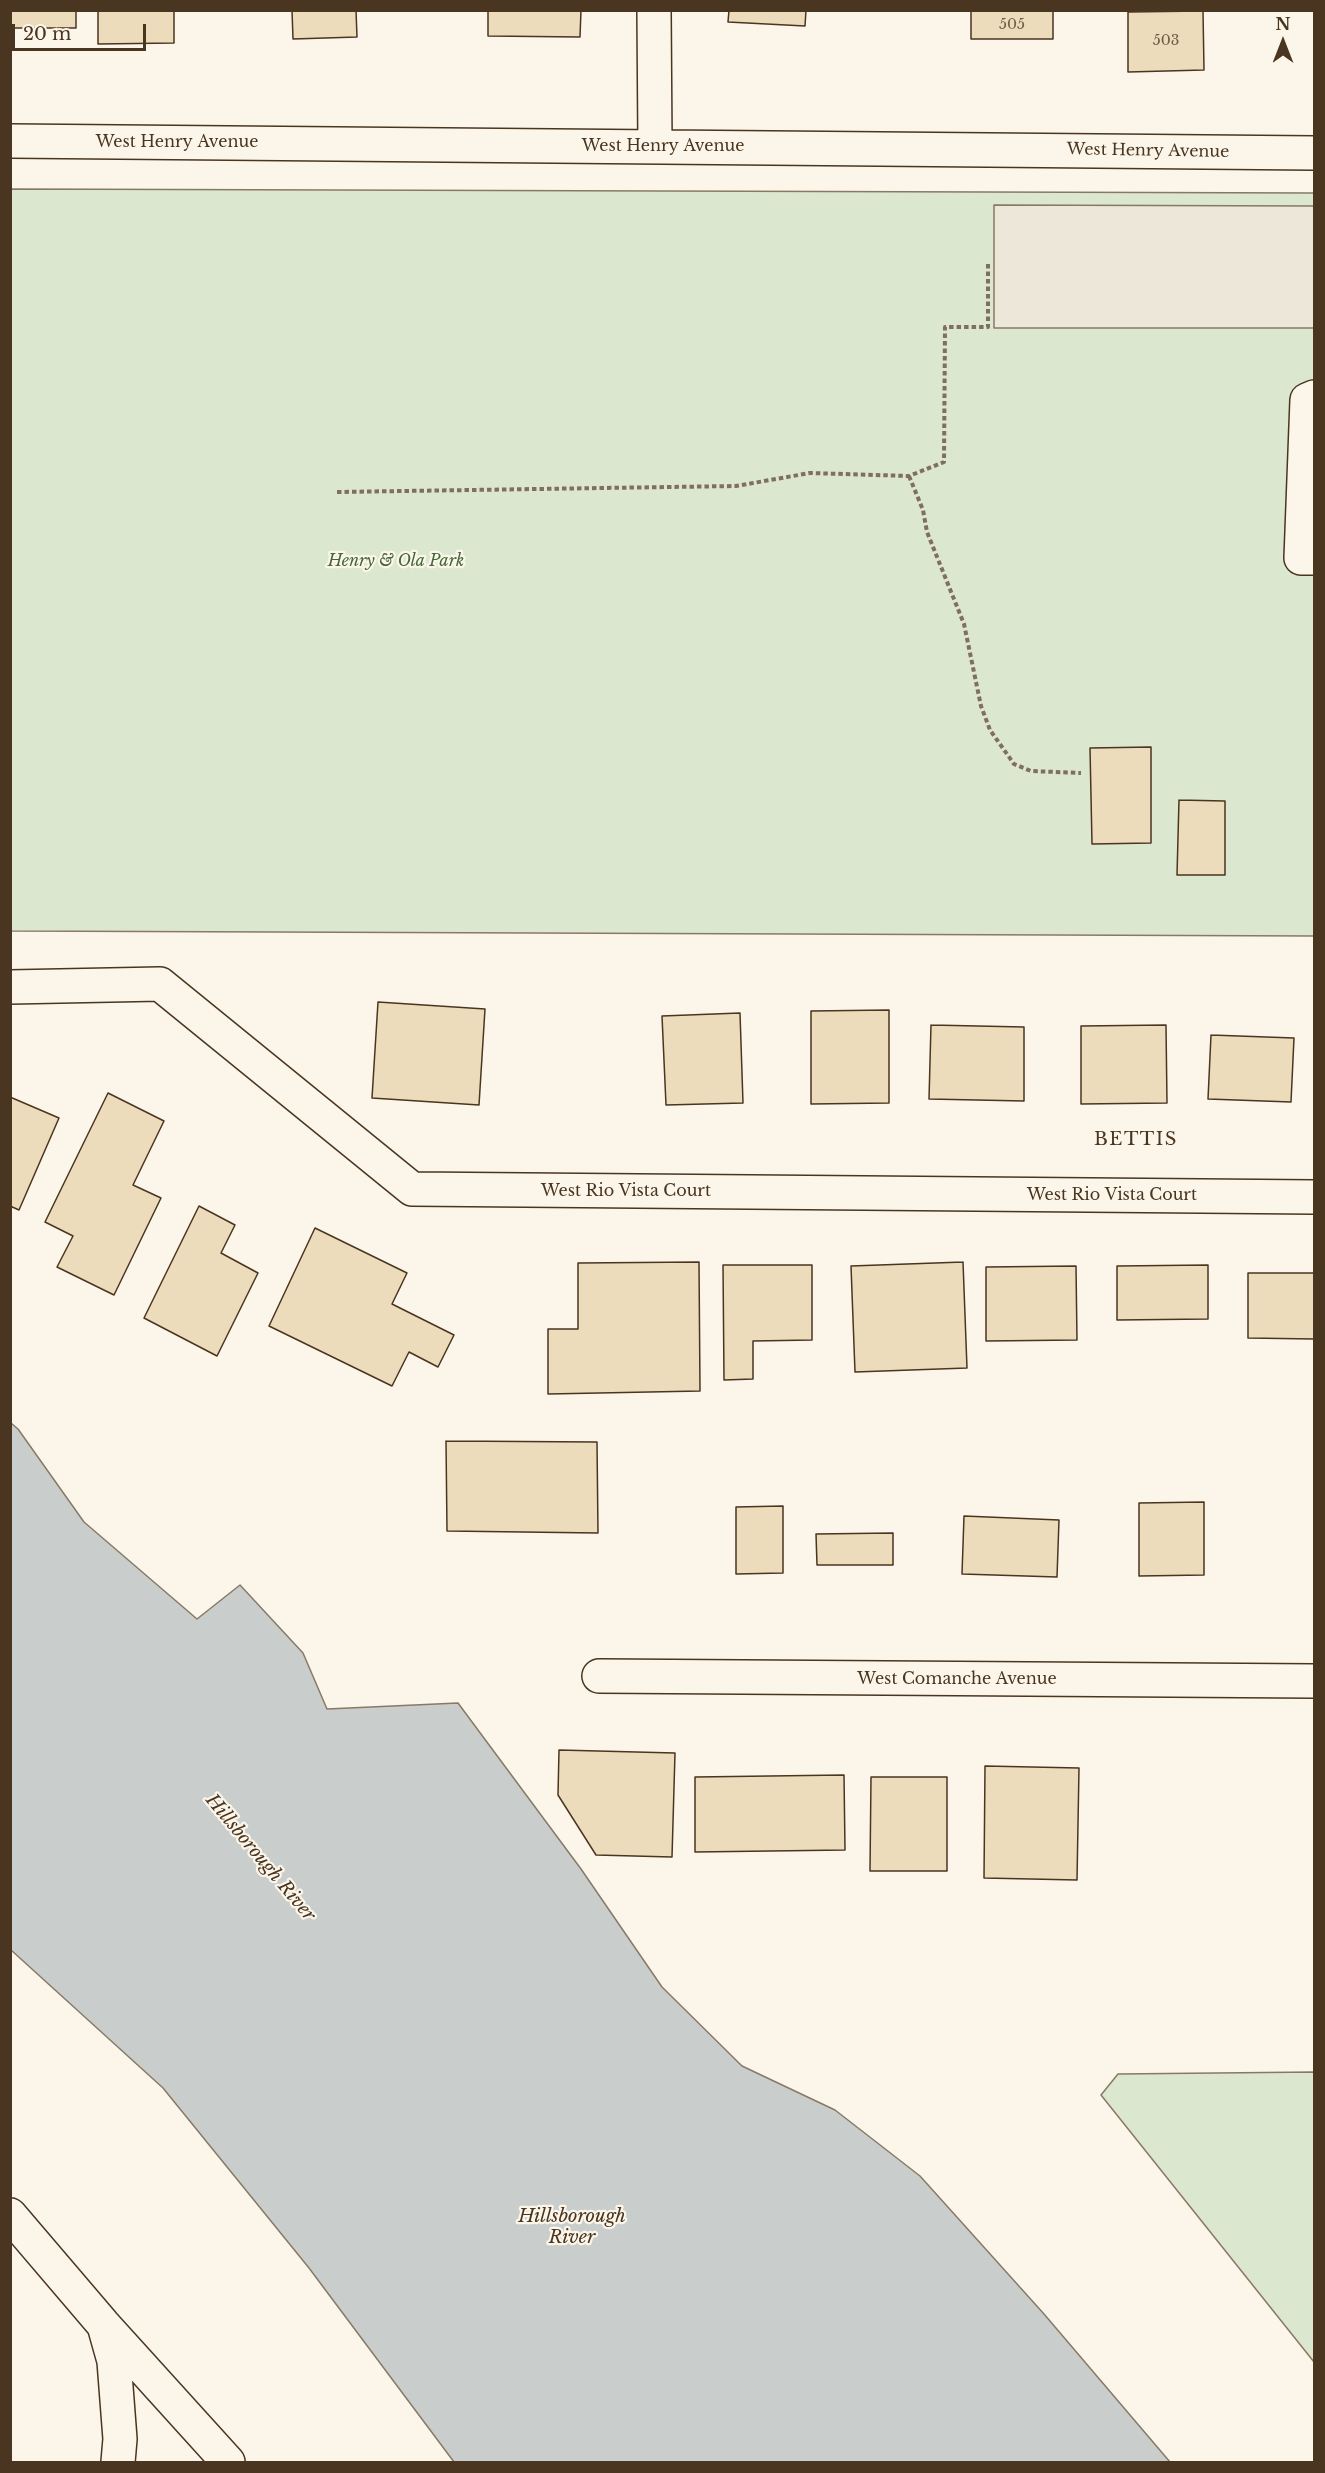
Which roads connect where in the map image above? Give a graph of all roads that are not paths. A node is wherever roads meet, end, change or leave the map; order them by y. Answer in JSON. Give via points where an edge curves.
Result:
{"nodes":[{"id":1,"x":654,"y":10,"type":"edge"},
{"id":2,"x":10,"y":141,"type":"edge"},
{"id":3,"x":655,"y":146,"type":"junction"},
{"id":4,"x":1314,"y":153,"type":"edge"},
{"id":5,"x":1314,"y":397,"type":"edge"},
{"id":6,"x":1314,"y":558,"type":"edge"},
{"id":7,"x":10,"y":987,"type":"edge"},
{"id":8,"x":1314,"y":1197,"type":"edge"},
{"id":9,"x":599,"y":1676,"type":"dead end"},
{"id":10,"x":1314,"y":1681,"type":"edge"},
{"id":11,"x":10,"y":2215,"type":"edge"},
{"id":12,"x":103,"y":2324,"type":"junction"},
{"id":13,"x":118,"y":2463,"type":"edge"},
{"id":14,"x":228,"y":2463,"type":"edge"}],
"edges":[{"from":1,"to":3,"type":"street"},
{"from":2,"to":3,"type":"street","name":"West Henry Avenue"},
{"from":3,"to":4,"type":"street","name":"West Henry Avenue"},
{"from":5,"to":6,"type":"street","via":[[1307,400],[1301,558]]},
{"from":7,"to":8,"type":"street","name":"West Rio Vista Court","via":[[160,984],[412,1189]]},
{"from":9,"to":10,"type":"street","name":"West Comanche Avenue"},
{"from":11,"to":12,"type":"street"},
{"from":12,"to":13,"type":"street","via":[[114,2361]]},
{"from":12,"to":14,"type":"street"}]}
